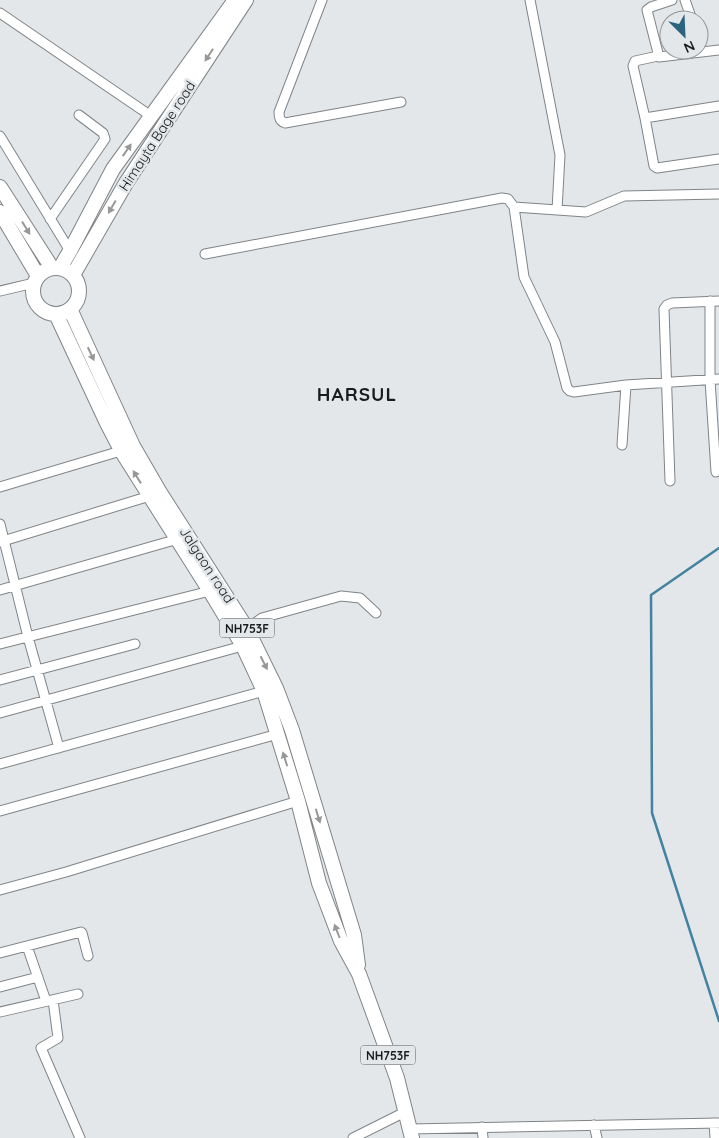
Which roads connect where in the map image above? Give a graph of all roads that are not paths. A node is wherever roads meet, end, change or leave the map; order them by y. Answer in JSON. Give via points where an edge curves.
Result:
{"nodes":[{"id":1,"x":234,"y":0,"type":"edge"},
{"id":2,"x":246,"y":0,"type":"edge"},
{"id":3,"x":322,"y":0,"type":"edge"},
{"id":4,"x":530,"y":0,"type":"edge"},
{"id":5,"x":672,"y":0,"type":"edge"},
{"id":6,"x":0,"y":13,"type":"edge"},
{"id":7,"x":719,"y":50,"type":"edge"},
{"id":8,"x":658,"y":56,"type":"junction"},
{"id":9,"x":401,"y":102,"type":"dead end"},
{"id":10,"x":719,"y":106,"type":"edge"},
{"id":11,"x":79,"y":115,"type":"dead end"},
{"id":12,"x":151,"y":116,"type":"junction"},
{"id":13,"x":645,"y":118,"type":"junction"},
{"id":14,"x":0,"y":137,"type":"edge"},
{"id":15,"x":719,"y":159,"type":"edge"},
{"id":16,"x":0,"y":187,"type":"edge"},
{"id":17,"x":719,"y":194,"type":"edge"},
{"id":18,"x":514,"y":207,"type":"junction"},
{"id":19,"x":557,"y":210,"type":"junction"},
{"id":20,"x":0,"y":212,"type":"edge"},
{"id":21,"x":50,"y":219,"type":"junction"},
{"id":22,"x":70,"y":251,"type":"junction"},
{"id":23,"x":205,"y":254,"type":"dead end"},
{"id":24,"x":56,"y":268,"type":"junction"},
{"id":25,"x":73,"y":275,"type":"junction"},
{"id":26,"x":36,"y":279,"type":"junction"},
{"id":27,"x":0,"y":290,"type":"edge"},
{"id":28,"x":714,"y":301,"type":"edge"},
{"id":29,"x":70,"y":309,"type":"junction"},
{"id":30,"x":56,"y":314,"type":"junction"},
{"id":31,"x":714,"y":380,"type":"edge"},
{"id":32,"x":667,"y":383,"type":"junction"},
{"id":33,"x":626,"y":384,"type":"junction"},
{"id":34,"x":622,"y":445,"type":"dead end"},
{"id":35,"x":127,"y":449,"type":"junction"},
{"id":36,"x":716,"y":472,"type":"dead end"},
{"id":37,"x":670,"y":481,"type":"dead end"},
{"id":38,"x":0,"y":487,"type":"edge"},
{"id":39,"x":154,"y":494,"type":"junction"},
{"id":40,"x":0,"y":524,"type":"edge"},
{"id":41,"x":178,"y":539,"type":"junction"},
{"id":42,"x":2,"y":542,"type":"edge"},
{"id":43,"x":16,"y":586,"type":"junction"},
{"id":44,"x":0,"y":590,"type":"edge"},
{"id":45,"x":210,"y":591,"type":"junction"},
{"id":46,"x":376,"y":613,"type":"dead end"},
{"id":47,"x":247,"y":629,"type":"junction"},
{"id":48,"x":28,"y":637,"type":"junction"},
{"id":49,"x":0,"y":644,"type":"edge"},
{"id":50,"x":135,"y":644,"type":"dead end"},
{"id":51,"x":248,"y":645,"type":"junction"},
{"id":52,"x":38,"y":671,"type":"junction"},
{"id":53,"x":0,"y":680,"type":"edge"},
{"id":54,"x":264,"y":691,"type":"junction"},
{"id":55,"x":46,"y":701,"type":"junction"},
{"id":56,"x":0,"y":713,"type":"edge"},
{"id":57,"x":278,"y":734,"type":"junction"},
{"id":58,"x":59,"y":748,"type":"junction"},
{"id":59,"x":0,"y":764,"type":"edge"},
{"id":60,"x":298,"y":801,"type":"junction"},
{"id":61,"x":0,"y":811,"type":"edge"},
{"id":62,"x":0,"y":890,"type":"edge"},
{"id":63,"x":27,"y":946,"type":"junction"},
{"id":64,"x":0,"y":953,"type":"edge"},
{"id":65,"x":88,"y":956,"type":"dead end"},
{"id":66,"x":359,"y":974,"type":"junction"},
{"id":67,"x":38,"y":977,"type":"junction"},
{"id":68,"x":0,"y":987,"type":"edge"},
{"id":69,"x":78,"y":994,"type":"dead end"},
{"id":70,"x":50,"y":1000,"type":"junction"},
{"id":71,"x":0,"y":1012,"type":"edge"},
{"id":72,"x":405,"y":1112,"type":"junction"},
{"id":73,"x":717,"y":1123,"type":"edge"},
{"id":74,"x":594,"y":1125,"type":"junction"},
{"id":75,"x":482,"y":1127,"type":"junction"},
{"id":76,"x":411,"y":1133,"type":"edge"},
{"id":77,"x":366,"y":1135,"type":"edge"},
{"id":78,"x":80,"y":1138,"type":"edge"},
{"id":79,"x":353,"y":1138,"type":"edge"},
{"id":80,"x":483,"y":1138,"type":"edge"},
{"id":81,"x":597,"y":1138,"type":"edge"},
{"id":82,"x":715,"y":1138,"type":"edge"}],
"edges":[{"from":1,"to":12,"type":"main road"},
{"from":2,"to":25,"type":"main road","name":"Himayta Bage road","one_way":true,"via":[[126,183]]},
{"from":3,"to":9,"type":"street","via":[[279,119],[285,124]]},
{"from":4,"to":19,"type":"street","via":[[560,155]]},
{"from":5,"to":8,"type":"street","via":[[647,10]]},
{"from":6,"to":12,"type":"street"},
{"from":7,"to":8,"type":"street"},
{"from":8,"to":13,"type":"street","via":[[633,64]]},
{"from":10,"to":13,"type":"street"},
{"from":11,"to":21,"type":"street","via":[[106,136]]},
{"from":22,"to":12,"type":"main road","one_way":true,"via":[[113,169]]},
{"from":13,"to":15,"type":"street","via":[[657,168]]},
{"from":14,"to":21,"type":"street"},
{"from":16,"to":24,"type":"main road","one_way":true},
{"from":17,"to":19,"type":"street","via":[[624,196],[586,212]]},
{"from":18,"to":19,"type":"street"},
{"from":18,"to":23,"type":"street","via":[[508,199],[502,198]]},
{"from":18,"to":33,"type":"street","via":[[524,277],[555,342],[567,388],[574,392]]},
{"from":20,"to":26,"type":"main road"},
{"from":21,"to":22,"type":"street"},
{"from":22,"to":24,"type":"main road"},
{"from":24,"to":25,"type":"main road"},
{"from":24,"to":26,"type":"main road","via":[[44,271]]},
{"from":25,"to":29,"type":"main road","via":[[80,289],[76,304]]},
{"from":26,"to":27,"type":"street"},
{"from":26,"to":30,"type":"main road","via":[[33,290],[37,304],[42,310]]},
{"from":28,"to":31,"type":"street"},
{"from":28,"to":32,"type":"street","via":[[672,303],[664,309]]},
{"from":29,"to":30,"type":"main road"},
{"from":29,"to":35,"type":"main road","name":"Jalgaon road","number":"NH753F","one_way":true},
{"from":30,"to":35,"type":"main road","name":"Jalgaon road","number":"NH753F","via":[[107,423]]},
{"from":31,"to":32,"type":"street"},
{"from":31,"to":36,"type":"street"},
{"from":32,"to":33,"type":"street"},
{"from":32,"to":37,"type":"street"},
{"from":33,"to":34,"type":"street"},
{"from":35,"to":38,"type":"street"},
{"from":35,"to":39,"type":"main road","name":"Jalgaon road","number":"NH753F"},
{"from":39,"to":41,"type":"main road","name":"Jalgaon road","number":"NH753F"},
{"from":39,"to":42,"type":"street"},
{"from":39,"to":47,"type":"main road","name":"Jalgaon road","number":"NH753F"},
{"from":40,"to":42,"type":"street"},
{"from":41,"to":43,"type":"street"},
{"from":41,"to":45,"type":"main road","name":"Jalgaon road","number":"NH753F"},
{"from":42,"to":43,"type":"street"},
{"from":43,"to":44,"type":"street"},
{"from":43,"to":48,"type":"street"},
{"from":45,"to":48,"type":"street"},
{"from":45,"to":51,"type":"main road","name":"Jalgaon road","number":"NH753F"},
{"from":46,"to":47,"type":"street","via":[[360,598],[341,596],[262,618]]},
{"from":47,"to":51,"type":"main road","name":"Jalgaon road","number":"NH753F"},
{"from":48,"to":49,"type":"street"},
{"from":48,"to":52,"type":"street"},
{"from":50,"to":52,"type":"street"},
{"from":51,"to":54,"type":"main road","name":"Jalgaon road","number":"NH753F"},
{"from":51,"to":55,"type":"street"},
{"from":51,"to":66,"type":"main road","name":"Jalgaon road","number":"NH753F","one_way":true,"via":[[276,688],[292,730],[354,935]]},
{"from":52,"to":53,"type":"street"},
{"from":52,"to":55,"type":"street"},
{"from":54,"to":57,"type":"main road","name":"Jalgaon road","number":"NH753F"},
{"from":54,"to":58,"type":"street"},
{"from":55,"to":56,"type":"street"},
{"from":55,"to":58,"type":"street"},
{"from":60,"to":57,"type":"main road","name":"Jalgaon road","number":"NH753F","one_way":true},
{"from":57,"to":61,"type":"street"},
{"from":58,"to":59,"type":"street"},
{"from":60,"to":62,"type":"street"},
{"from":66,"to":60,"type":"main road","name":"Jalgaon road","number":"NH753F","one_way":true,"via":[[341,941],[319,883]]},
{"from":63,"to":64,"type":"street"},
{"from":63,"to":65,"type":"street","via":[[80,932]]},
{"from":63,"to":67,"type":"street"},
{"from":66,"to":72,"type":"main road","name":"Jalgaon road","number":"NH753F"},
{"from":67,"to":68,"type":"street"},
{"from":67,"to":70,"type":"street"},
{"from":69,"to":70,"type":"street"},
{"from":70,"to":71,"type":"street"},
{"from":70,"to":78,"type":"street","via":[[58,1038],[41,1048]]},
{"from":72,"to":76,"type":"main road","name":"Jalgaon road","number":"NH753F"},
{"from":72,"to":77,"type":"street"},
{"from":73,"to":74,"type":"street"},
{"from":73,"to":82,"type":"street"},
{"from":74,"to":75,"type":"street"},
{"from":74,"to":81,"type":"street"},
{"from":75,"to":76,"type":"street"},
{"from":75,"to":80,"type":"street"},
{"from":77,"to":79,"type":"street"}]}
